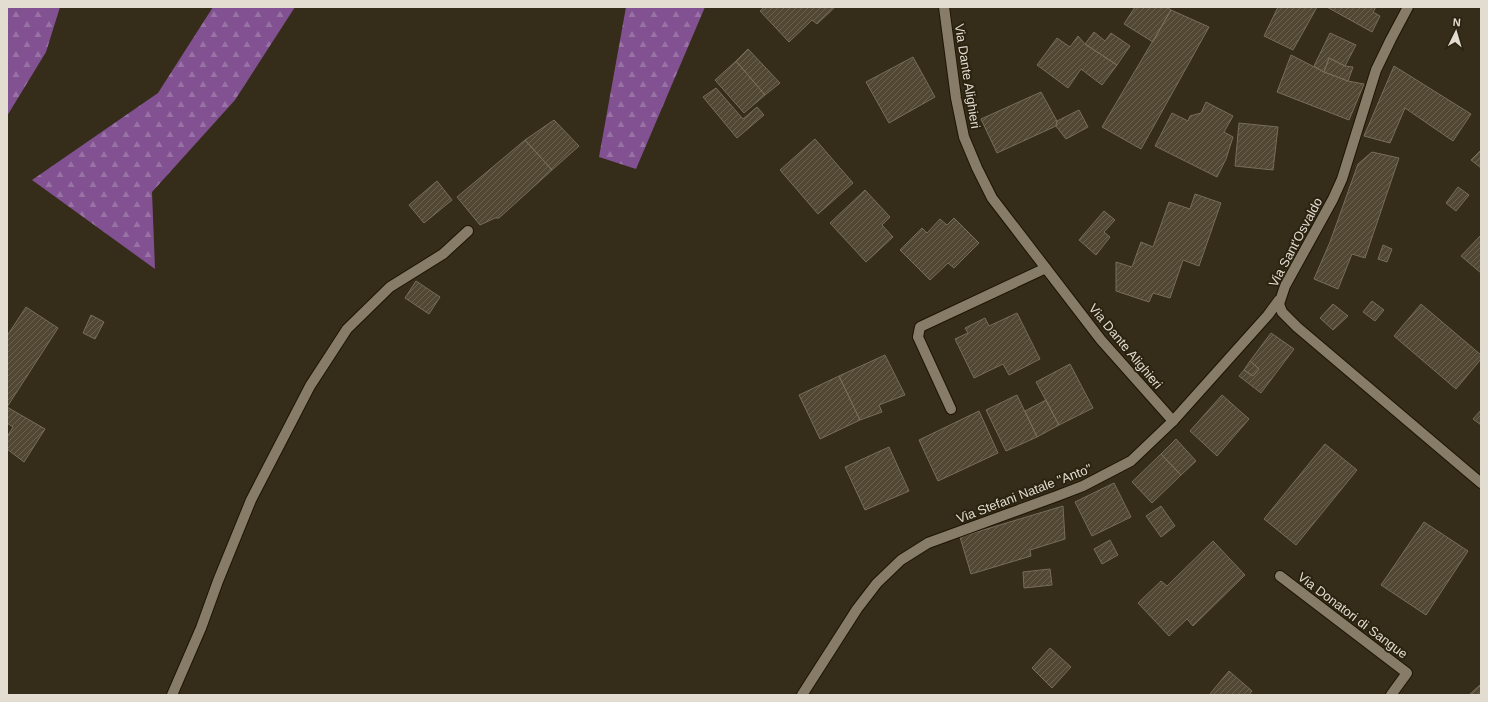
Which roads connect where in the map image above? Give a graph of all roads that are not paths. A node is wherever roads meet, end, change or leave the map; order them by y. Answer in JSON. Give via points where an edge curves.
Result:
{"nodes":[{"id":1,"x":944,"y":7,"type":"edge"},
{"id":2,"x":1408,"y":7,"type":"edge"},
{"id":3,"x":468,"y":231,"type":"dead end"},
{"id":4,"x":1046,"y":268,"type":"junction"},
{"id":5,"x":1279,"y":300,"type":"junction"},
{"id":6,"x":951,"y":409,"type":"dead end"},
{"id":7,"x":1173,"y":421,"type":"junction"},
{"id":8,"x":1481,"y":483,"type":"edge"},
{"id":9,"x":1280,"y":576,"type":"dead end"},
{"id":10,"x":172,"y":695,"type":"edge"},
{"id":11,"x":802,"y":695,"type":"edge"},
{"id":12,"x":1391,"y":695,"type":"edge"}],
"edges":[{"from":1,"to":4,"type":"street","name":"Via Dante Alighieri","via":[[964,137],[992,198]]},
{"from":2,"to":5,"type":"street","name":"Via Sant'Osvaldo","via":[[1376,70],[1339,186]]},
{"from":3,"to":10,"type":"street","via":[[443,254],[390,287],[347,329],[310,386],[251,500]]},
{"from":4,"to":6,"type":"street","via":[[920,327],[918,337]]},
{"from":4,"to":7,"type":"street","name":"Via Dante Alighieri","via":[[1101,340]]},
{"from":5,"to":7,"type":"street","name":"Via Stefani Natale \"Anto\""},
{"from":5,"to":8,"type":"street","name":"Via Sant'Osvaldo","via":[[1279,308],[1285,316]]},
{"from":7,"to":11,"type":"street","name":"Via Stefani Natale \"Anto\"","via":[[1131,461],[1090,482],[928,543],[901,560],[857,609]]},
{"from":9,"to":12,"type":"street","name":"Via Donatori di Sangue","via":[[1407,673]]}]}
